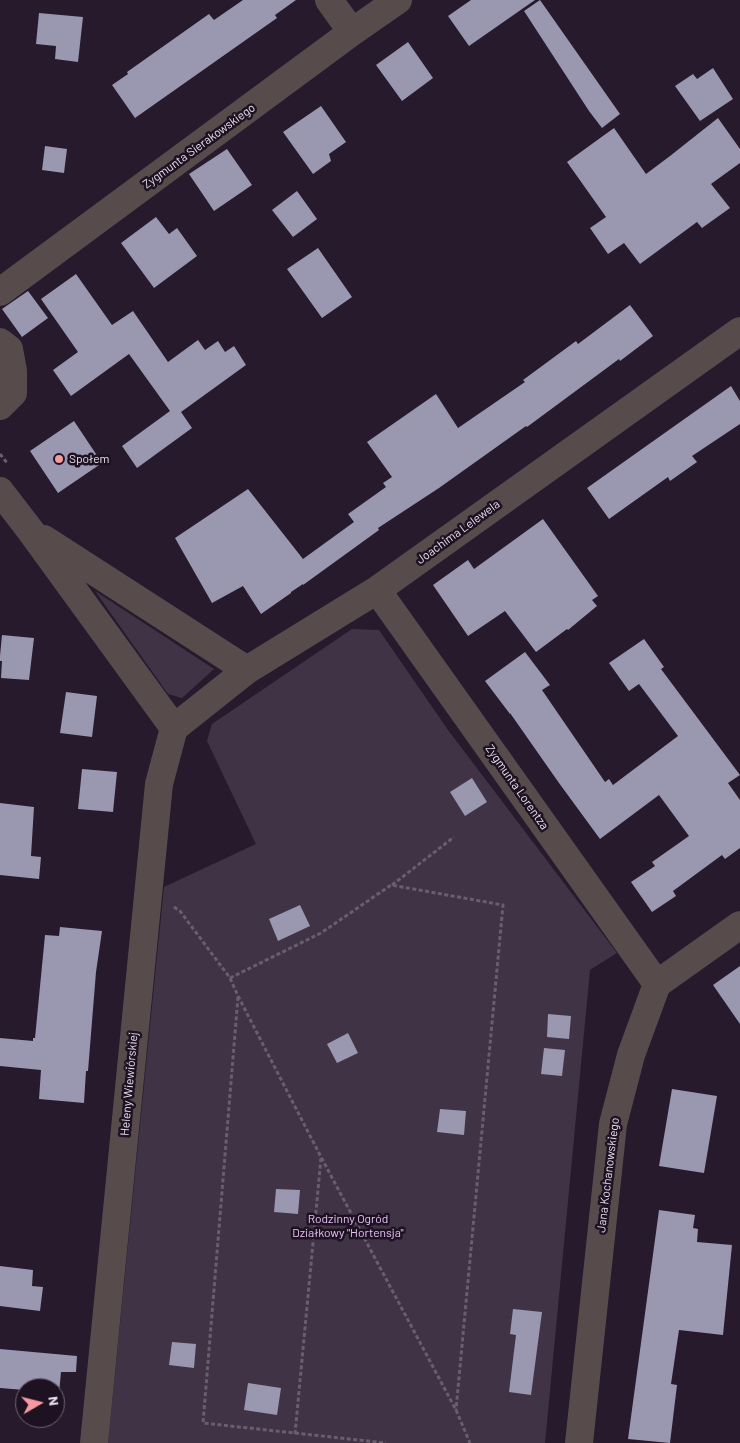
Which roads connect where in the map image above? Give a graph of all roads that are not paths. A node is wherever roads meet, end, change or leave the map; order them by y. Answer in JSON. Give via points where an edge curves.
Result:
{"nodes":[{"id":1,"x":329,"y":0,"type":"edge"},
{"id":2,"x":398,"y":0,"type":"edge"},
{"id":3,"x":352,"y":32,"type":"junction"},
{"id":4,"x":0,"y":292,"type":"edge"},
{"id":5,"x":740,"y":331,"type":"edge"},
{"id":6,"x":0,"y":342,"type":"edge"},
{"id":7,"x":0,"y":406,"type":"edge"},
{"id":8,"x":6,"y":480,"type":"edge"},
{"id":9,"x":30,"y":530,"type":"junction"},
{"id":10,"x":377,"y":590,"type":"junction"},
{"id":11,"x":247,"y":670,"type":"junction"},
{"id":12,"x":174,"y":728,"type":"junction"},
{"id":13,"x":740,"y":925,"type":"edge"},
{"id":14,"x":657,"y":984,"type":"junction"},
{"id":15,"x":94,"y":1443,"type":"edge"},
{"id":16,"x":580,"y":1443,"type":"edge"}],
"edges":[{"from":1,"to":3,"type":"street"},
{"from":2,"to":3,"type":"street","name":"Zygmunta Sierakowskiego"},
{"from":3,"to":4,"type":"street","name":"Zygmunta Sierakowskiego"},
{"from":5,"to":10,"type":"street","name":"Joachima Lelewela"},
{"from":6,"to":7,"type":"street","via":[[9,349],[13,371],[12,393]]},
{"from":8,"to":9,"type":"street"},
{"from":9,"to":11,"type":"street"},
{"from":9,"to":12,"type":"street"},
{"from":10,"to":11,"type":"street","name":"Joachima Lelewela"},
{"from":10,"to":14,"type":"street","name":"Zygmunta Lorentza"},
{"from":11,"to":12,"type":"street","name":"Joachima Lelewela"},
{"from":12,"to":15,"type":"street","name":"Heleny Wiewiórskiej","via":[[158,784]]},
{"from":13,"to":14,"type":"street"},
{"from":14,"to":16,"type":"street","name":"Jana Kochanowskiego","via":[[631,1055],[613,1124]]}]}
